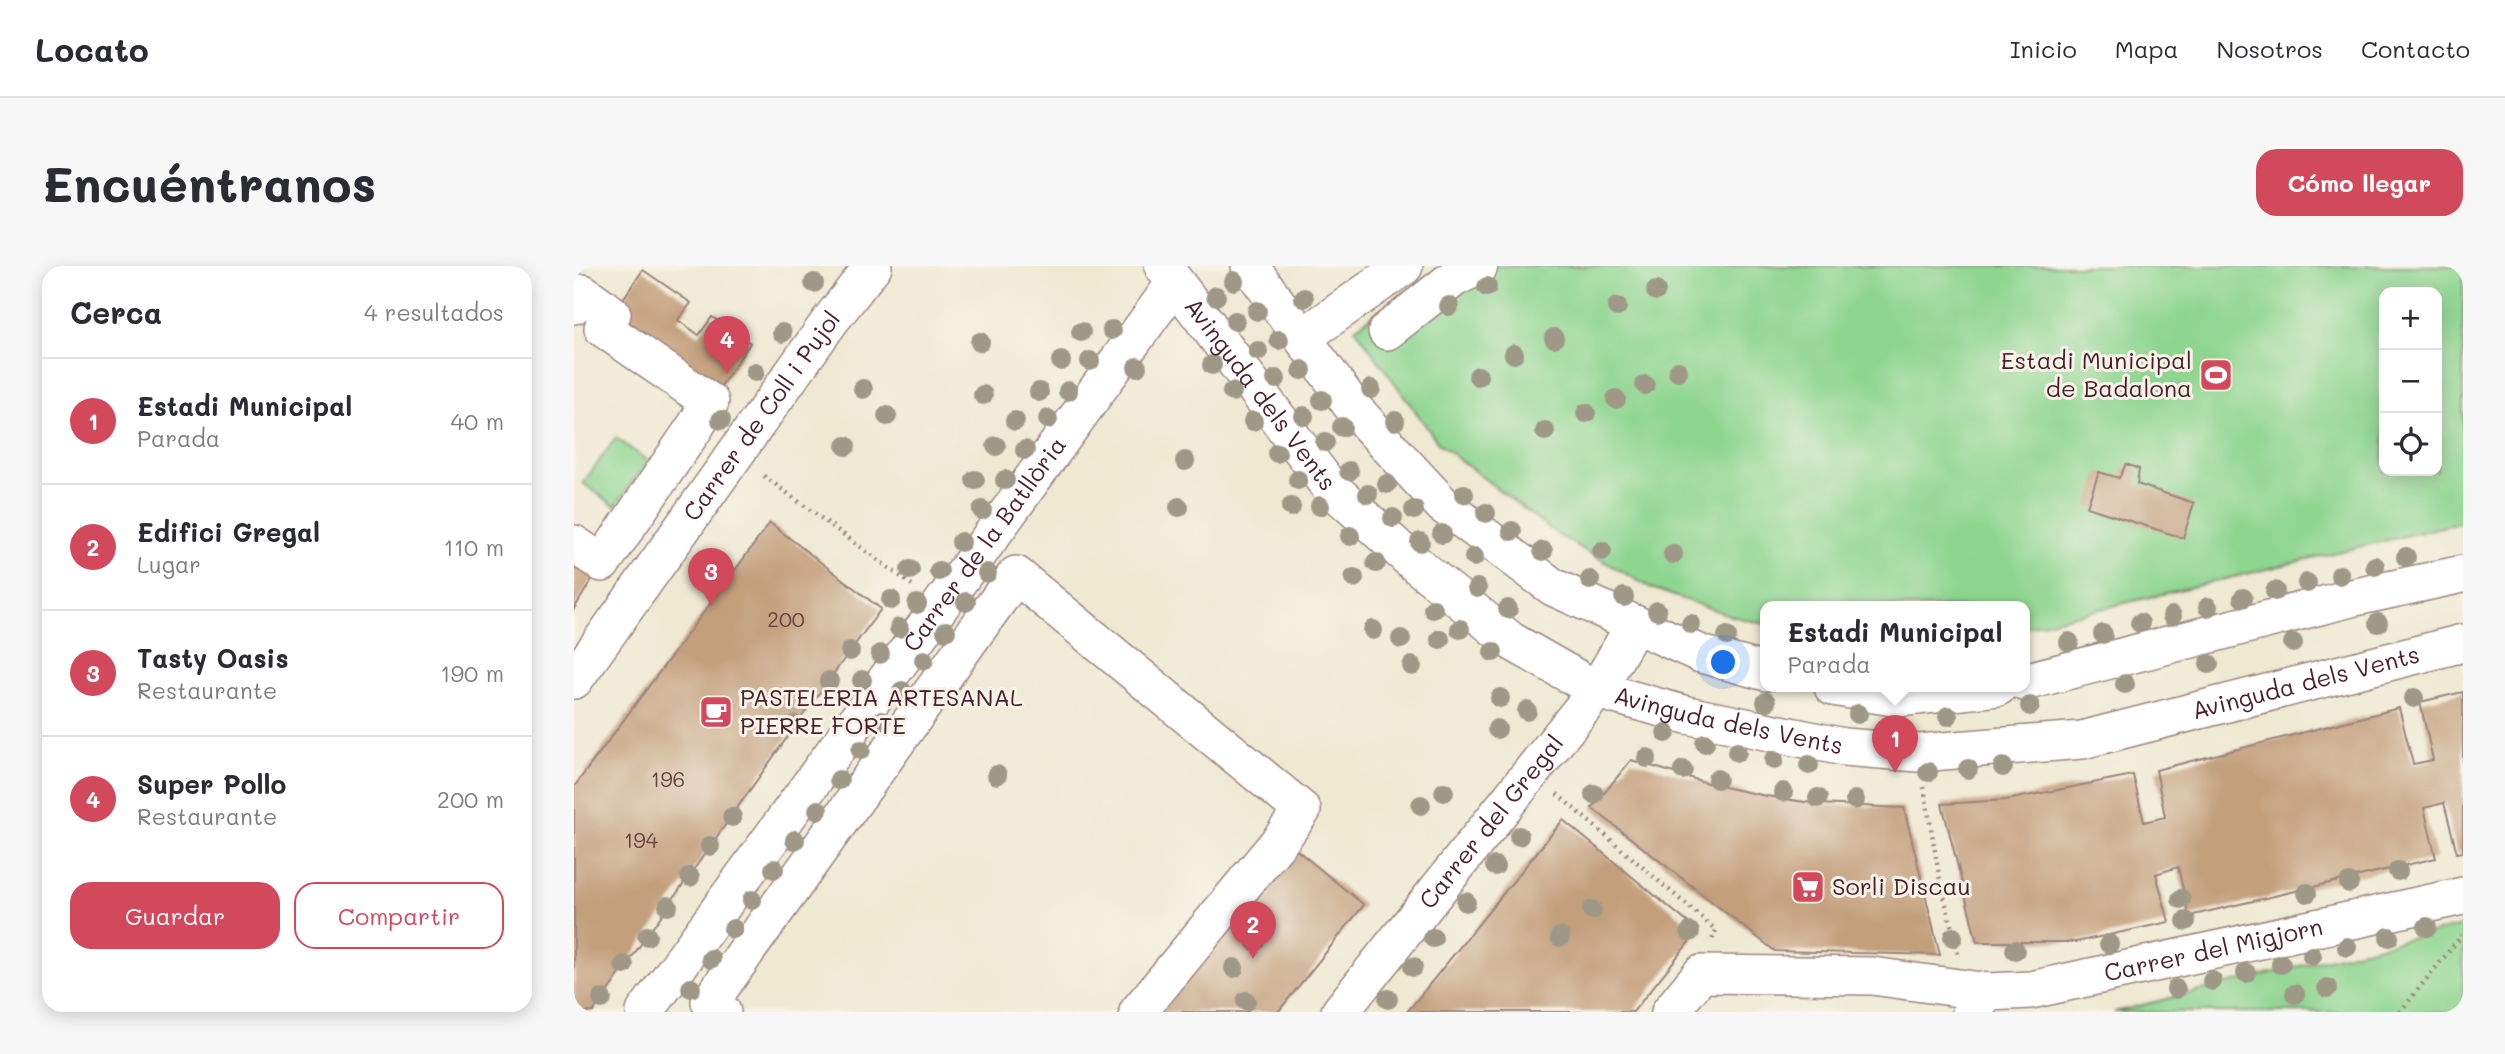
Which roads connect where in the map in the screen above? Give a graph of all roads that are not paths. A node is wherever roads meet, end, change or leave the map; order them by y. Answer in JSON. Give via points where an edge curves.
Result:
{"nodes":[{"id":1,"x":1250,"y":266,"type":"edge"},
{"id":2,"x":1404,"y":266,"type":"edge"},
{"id":3,"x":1479,"y":266,"type":"edge"},
{"id":4,"x":865,"y":274,"type":"edge"},
{"id":5,"x":1169,"y":274,"type":"edge"},
{"id":6,"x":574,"y":305,"type":"edge"},
{"id":7,"x":1387,"y":331,"type":"dead end"},
{"id":8,"x":1303,"y":337,"type":"junction"},
{"id":9,"x":574,"y":544,"type":"edge"},
{"id":10,"x":2463,"y":574,"type":"edge"},
{"id":11,"x":1635,"y":624,"type":"junction"},
{"id":12,"x":2463,"y":643,"type":"edge"},
{"id":13,"x":1760,"y":670,"type":"edge"},
{"id":14,"x":574,"y":680,"type":"edge"},
{"id":15,"x":2030,"y":681,"type":"edge"},
{"id":16,"x":1597,"y":690,"type":"junction"},
{"id":17,"x":1863,"y":692,"type":"edge"},
{"id":18,"x":1953,"y":692,"type":"edge"},
{"id":19,"x":2463,"y":896,"type":"edge"},
{"id":20,"x":1975,"y":997,"type":"edge"},
{"id":21,"x":645,"y":1012,"type":"edge"},
{"id":22,"x":722,"y":1012,"type":"edge"},
{"id":23,"x":1138,"y":1012,"type":"edge"},
{"id":24,"x":1340,"y":1012,"type":"edge"},
{"id":25,"x":1670,"y":1012,"type":"edge"}],
"edges":[{"from":1,"to":8,"type":"street"},
{"from":2,"to":8,"type":"street"},
{"from":3,"to":7,"type":"street","via":[[1454,278]]},
{"from":4,"to":14,"type":"street","name":"Carrer de Coll i Pujol"},
{"from":5,"to":16,"type":"street","name":"Avinguda dels Vents","via":[[1329,486],[1412,561],[1511,640]]},
{"from":5,"to":21,"type":"street","name":"Carrer de la Batllòria","via":[[939,605]]},
{"from":6,"to":9,"type":"street","via":[[583,293],[612,314],[603,328],[710,402],[602,563]]},
{"from":8,"to":11,"type":"street","via":[[1355,410],[1443,505],[1553,587]]},
{"from":10,"to":15,"type":"street"},
{"from":11,"to":13,"type":"street","via":[[1701,654]]},
{"from":11,"to":16,"type":"street","name":"Carrer del Gregal"},
{"from":12,"to":16,"type":"street","name":"Avinguda dels Vents","via":[[2082,740],[1919,752],[1844,747],[1687,715]]},
{"from":16,"to":24,"type":"street","name":"Carrer del Gregal"},
{"from":17,"to":18,"type":"street","via":[[1898,698]]},
{"from":19,"to":20,"type":"street","name":"Carrer del Migjorn","via":[[2031,990]]},
{"from":20,"to":25,"type":"street","name":"Carrer del Migjorn","via":[[1872,976],[1701,974]]},
{"from":22,"to":23,"type":"street","via":[[710,1002],[1016,575],[1302,810]]}]}
